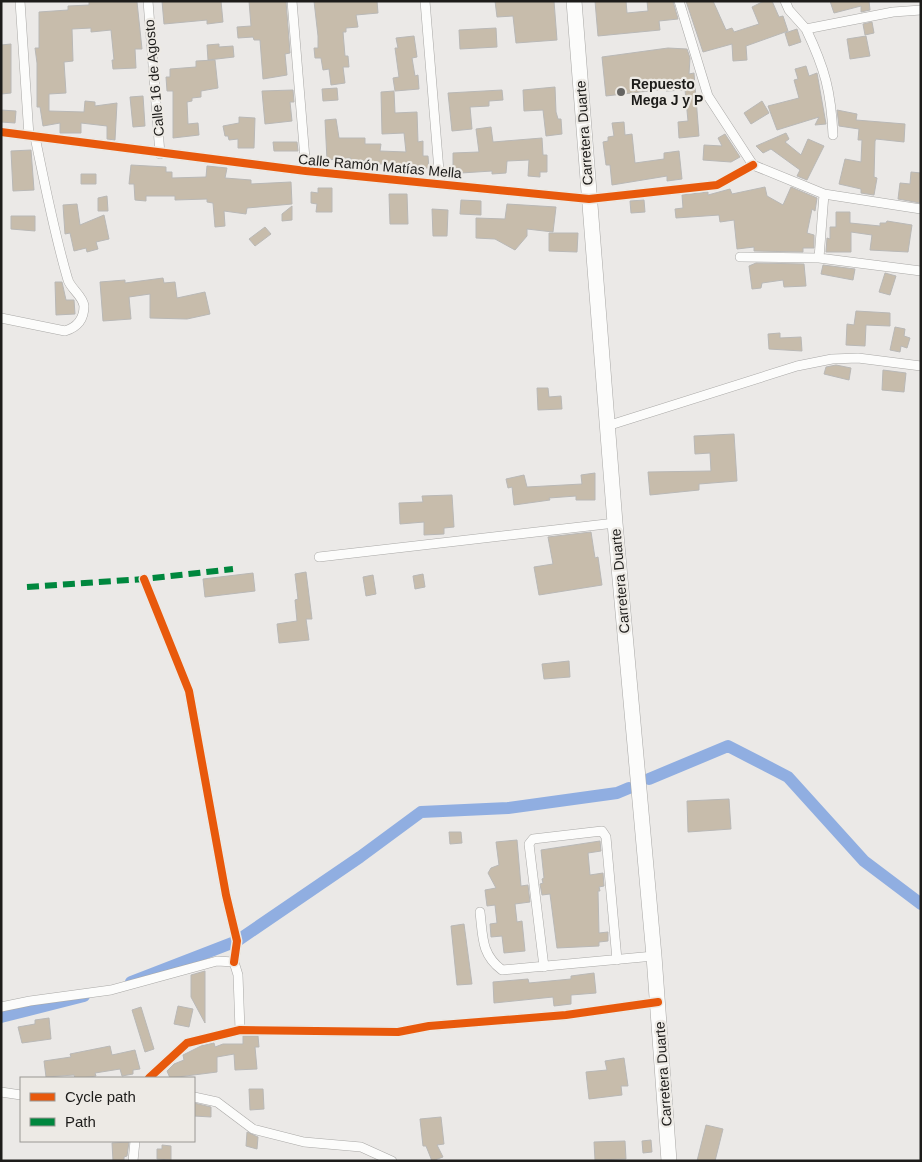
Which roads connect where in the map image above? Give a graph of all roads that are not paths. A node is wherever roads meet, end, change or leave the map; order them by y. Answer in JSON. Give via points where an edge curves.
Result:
{"nodes":[{"id":1,"x":20,"y":1,"type":"edge"},
{"id":2,"x":148,"y":1,"type":"edge"},
{"id":3,"x":292,"y":1,"type":"edge"},
{"id":4,"x":425,"y":1,"type":"edge"},
{"id":5,"x":574,"y":1,"type":"edge"},
{"id":6,"x":679,"y":1,"type":"edge"},
{"id":7,"x":786,"y":1,"type":"edge"},
{"id":8,"x":921,"y":10,"type":"edge"},
{"id":9,"x":806,"y":29,"type":"junction"},
{"id":10,"x":1,"y":132,"type":"edge"},
{"id":11,"x":833,"y":135,"type":"dead end"},
{"id":12,"x":32,"y":136,"type":"junction"},
{"id":13,"x":160,"y":154,"type":"junction"},
{"id":14,"x":753,"y":165,"type":"junction"},
{"id":15,"x":306,"y":172,"type":"junction"},
{"id":16,"x":440,"y":184,"type":"junction"},
{"id":17,"x":824,"y":194,"type":"junction"},
{"id":18,"x":589,"y":199,"type":"junction"},
{"id":19,"x":921,"y":209,"type":"edge"},
{"id":20,"x":740,"y":257,"type":"dead end"},
{"id":21,"x":819,"y":258,"type":"junction"},
{"id":22,"x":921,"y":271,"type":"edge"},
{"id":23,"x":1,"y":318,"type":"edge"},
{"id":24,"x":921,"y":366,"type":"edge"},
{"id":25,"x":607,"y":426,"type":"junction"},
{"id":26,"x":615,"y":523,"type":"junction"},
{"id":27,"x":319,"y":557,"type":"dead end"},
{"id":28,"x":144,"y":579,"type":"dead end"},
{"id":29,"x":480,"y":912,"type":"dead end"},
{"id":30,"x":654,"y":956,"type":"junction"},
{"id":31,"x":617,"y":960,"type":"junction"},
{"id":32,"x":234,"y":962,"type":"junction"},
{"id":33,"x":544,"y":967,"type":"junction"},
{"id":34,"x":658,"y":1002,"type":"junction"},
{"id":35,"x":1,"y":1007,"type":"edge"},
{"id":36,"x":240,"y":1030,"type":"junction"},
{"id":37,"x":150,"y":1077,"type":"edge"},
{"id":38,"x":1,"y":1092,"type":"edge"},
{"id":39,"x":20,"y":1095,"type":"edge"},
{"id":40,"x":195,"y":1097,"type":"edge"},
{"id":41,"x":135,"y":1142,"type":"edge"},
{"id":42,"x":133,"y":1161,"type":"edge"},
{"id":43,"x":392,"y":1161,"type":"edge"},
{"id":44,"x":669,"y":1161,"type":"edge"}],
"edges":[{"from":1,"to":12,"type":"street"},
{"from":2,"to":13,"type":"street","name":"Calle 16 de Agosto"},
{"from":3,"to":15,"type":"street"},
{"from":4,"to":16,"type":"street"},
{"from":5,"to":18,"type":"main road","name":"Carretera Duarte"},
{"from":6,"to":14,"type":"street","via":[[708,96]]},
{"from":7,"to":9,"type":"street","via":[[789,10]]},
{"from":8,"to":9,"type":"street","via":[[893,12]]},
{"from":9,"to":11,"type":"street","via":[[823,66],[831,98]]},
{"from":10,"to":12,"type":"street","name":"Calle Ramón Matías Mella"},
{"from":12,"to":13,"type":"street","name":"Calle Ramón Matías Mella"},
{"from":12,"to":23,"type":"street","via":[[70,283],[84,303],[83,317],[75,328],[65,331]]},
{"from":13,"to":15,"type":"street","name":"Calle Ramón Matías Mella"},
{"from":14,"to":17,"type":"street"},
{"from":14,"to":18,"type":"street","name":"Calle Ramón Matías Mella","via":[[717,185]]},
{"from":15,"to":16,"type":"street","name":"Calle Ramón Matías Mella"},
{"from":16,"to":18,"type":"street","name":"Calle Ramón Matías Mella"},
{"from":17,"to":19,"type":"street"},
{"from":17,"to":21,"type":"street"},
{"from":18,"to":25,"type":"main road","name":"Carretera Duarte"},
{"from":20,"to":21,"type":"street"},
{"from":21,"to":22,"type":"street"},
{"from":24,"to":25,"type":"street","via":[[858,358],[797,366]]},
{"from":25,"to":26,"type":"main road","name":"Carretera Duarte"},
{"from":26,"to":27,"type":"street"},
{"from":26,"to":30,"type":"main road","name":"Carretera Duarte"},
{"from":28,"to":32,"type":"street","via":[[189,690],[226,896],[237,940]]},
{"from":29,"to":33,"type":"street","via":[[484,944],[490,960],[502,970]]},
{"from":30,"to":31,"type":"street"},
{"from":30,"to":34,"type":"main road","name":"Carretera Duarte"},
{"from":31,"to":33,"type":"street"},
{"from":31,"to":33,"type":"street","via":[[606,837],[602,831],[533,840],[529,844]]},
{"from":32,"to":35,"type":"street","via":[[217,961],[111,990]]},
{"from":32,"to":36,"type":"street","via":[[238,975]]},
{"from":34,"to":36,"type":"street","via":[[398,1032]]},
{"from":34,"to":44,"type":"main road","name":"Carretera Duarte"},
{"from":36,"to":37,"type":"street","via":[[187,1043]]},
{"from":38,"to":39,"type":"street"},
{"from":40,"to":43,"type":"street","via":[[216,1102],[253,1129],[304,1142],[361,1147]]},
{"from":41,"to":42,"type":"street"}]}
